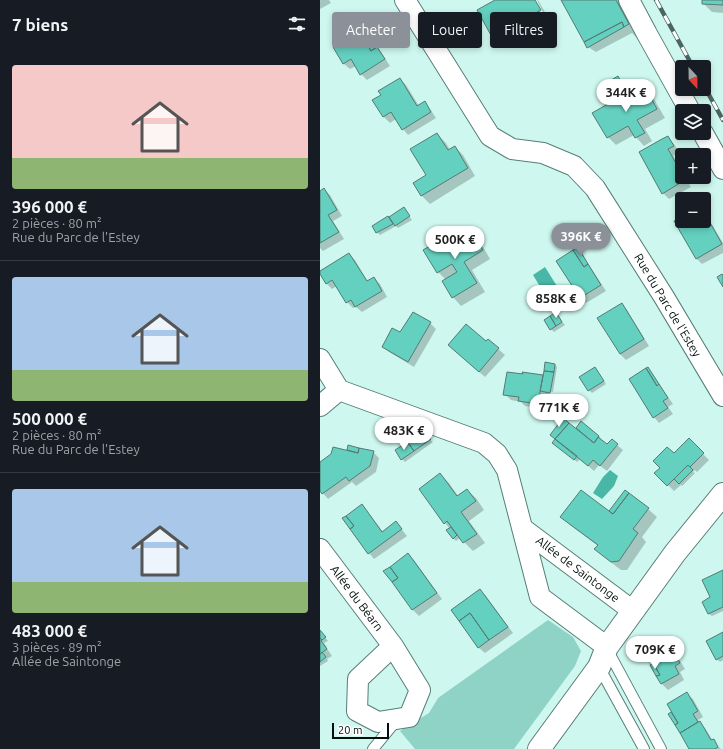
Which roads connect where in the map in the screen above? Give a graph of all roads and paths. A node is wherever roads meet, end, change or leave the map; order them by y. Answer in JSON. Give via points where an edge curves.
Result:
{"nodes":[{"id":1,"x":405,"y":0,"type":"edge"},
{"id":2,"x":629,"y":0,"type":"edge"},
{"id":3,"x":686,"y":104,"type":"edge"},
{"id":4,"x":707,"y":140,"type":"edge"},
{"id":5,"x":723,"y":169,"type":"edge"},
{"id":6,"x":320,"y":359,"type":"edge"},
{"id":7,"x":339,"y":390,"type":"junction"},
{"id":8,"x":723,"y":396,"type":"edge"},
{"id":9,"x":320,"y":406,"type":"edge"},
{"id":10,"x":721,"y":502,"type":"edge"},
{"id":11,"x":522,"y":528,"type":"junction"},
{"id":12,"x":320,"y":549,"type":"edge"},
{"id":13,"x":633,"y":610,"type":"junction"},
{"id":14,"x":393,"y":646,"type":"junction"},
{"id":15,"x":603,"y":657,"type":"junction"},
{"id":16,"x":397,"y":719,"type":"junction"},
{"id":17,"x":373,"y":749,"type":"edge"},
{"id":18,"x":539,"y":749,"type":"edge"},
{"id":19,"x":644,"y":749,"type":"edge"},
{"id":20,"x":661,"y":749,"type":"edge"}],
"edges":[{"from":1,"to":8,"type":"street","name":"Rue du Parc de l'Estey","via":[[490,136],[512,149],[543,153],[574,166],[595,188]]},
{"from":2,"to":3,"type":"street"},
{"from":4,"to":5,"type":"street"},
{"from":6,"to":7,"type":"street"},
{"from":7,"to":9,"type":"street"},
{"from":7,"to":11,"type":"street","name":"Allée de Saintonge","via":[[484,443],[497,454],[507,470]]},
{"from":10,"to":13,"type":"street","via":[[675,553]]},
{"from":11,"to":13,"type":"street","name":"Allée de Saintonge"},
{"from":11,"to":15,"type":"street","name":"Allée de Saintonge","via":[[540,597]]},
{"from":12,"to":14,"type":"street","name":"Allée du Béarn"},
{"from":13,"to":15,"type":"street"},
{"from":14,"to":16,"type":"street","name":"Allée du Béarn","via":[[420,690],[409,717]]},
{"from":14,"to":16,"type":"street","name":"Allée du Béarn","via":[[358,679],[358,712],[378,722]]},
{"from":15,"to":18,"type":"street"},
{"from":15,"to":19,"type":"lane"},
{"from":15,"to":20,"type":"lane"},
{"from":16,"to":17,"type":"lane"}]}
